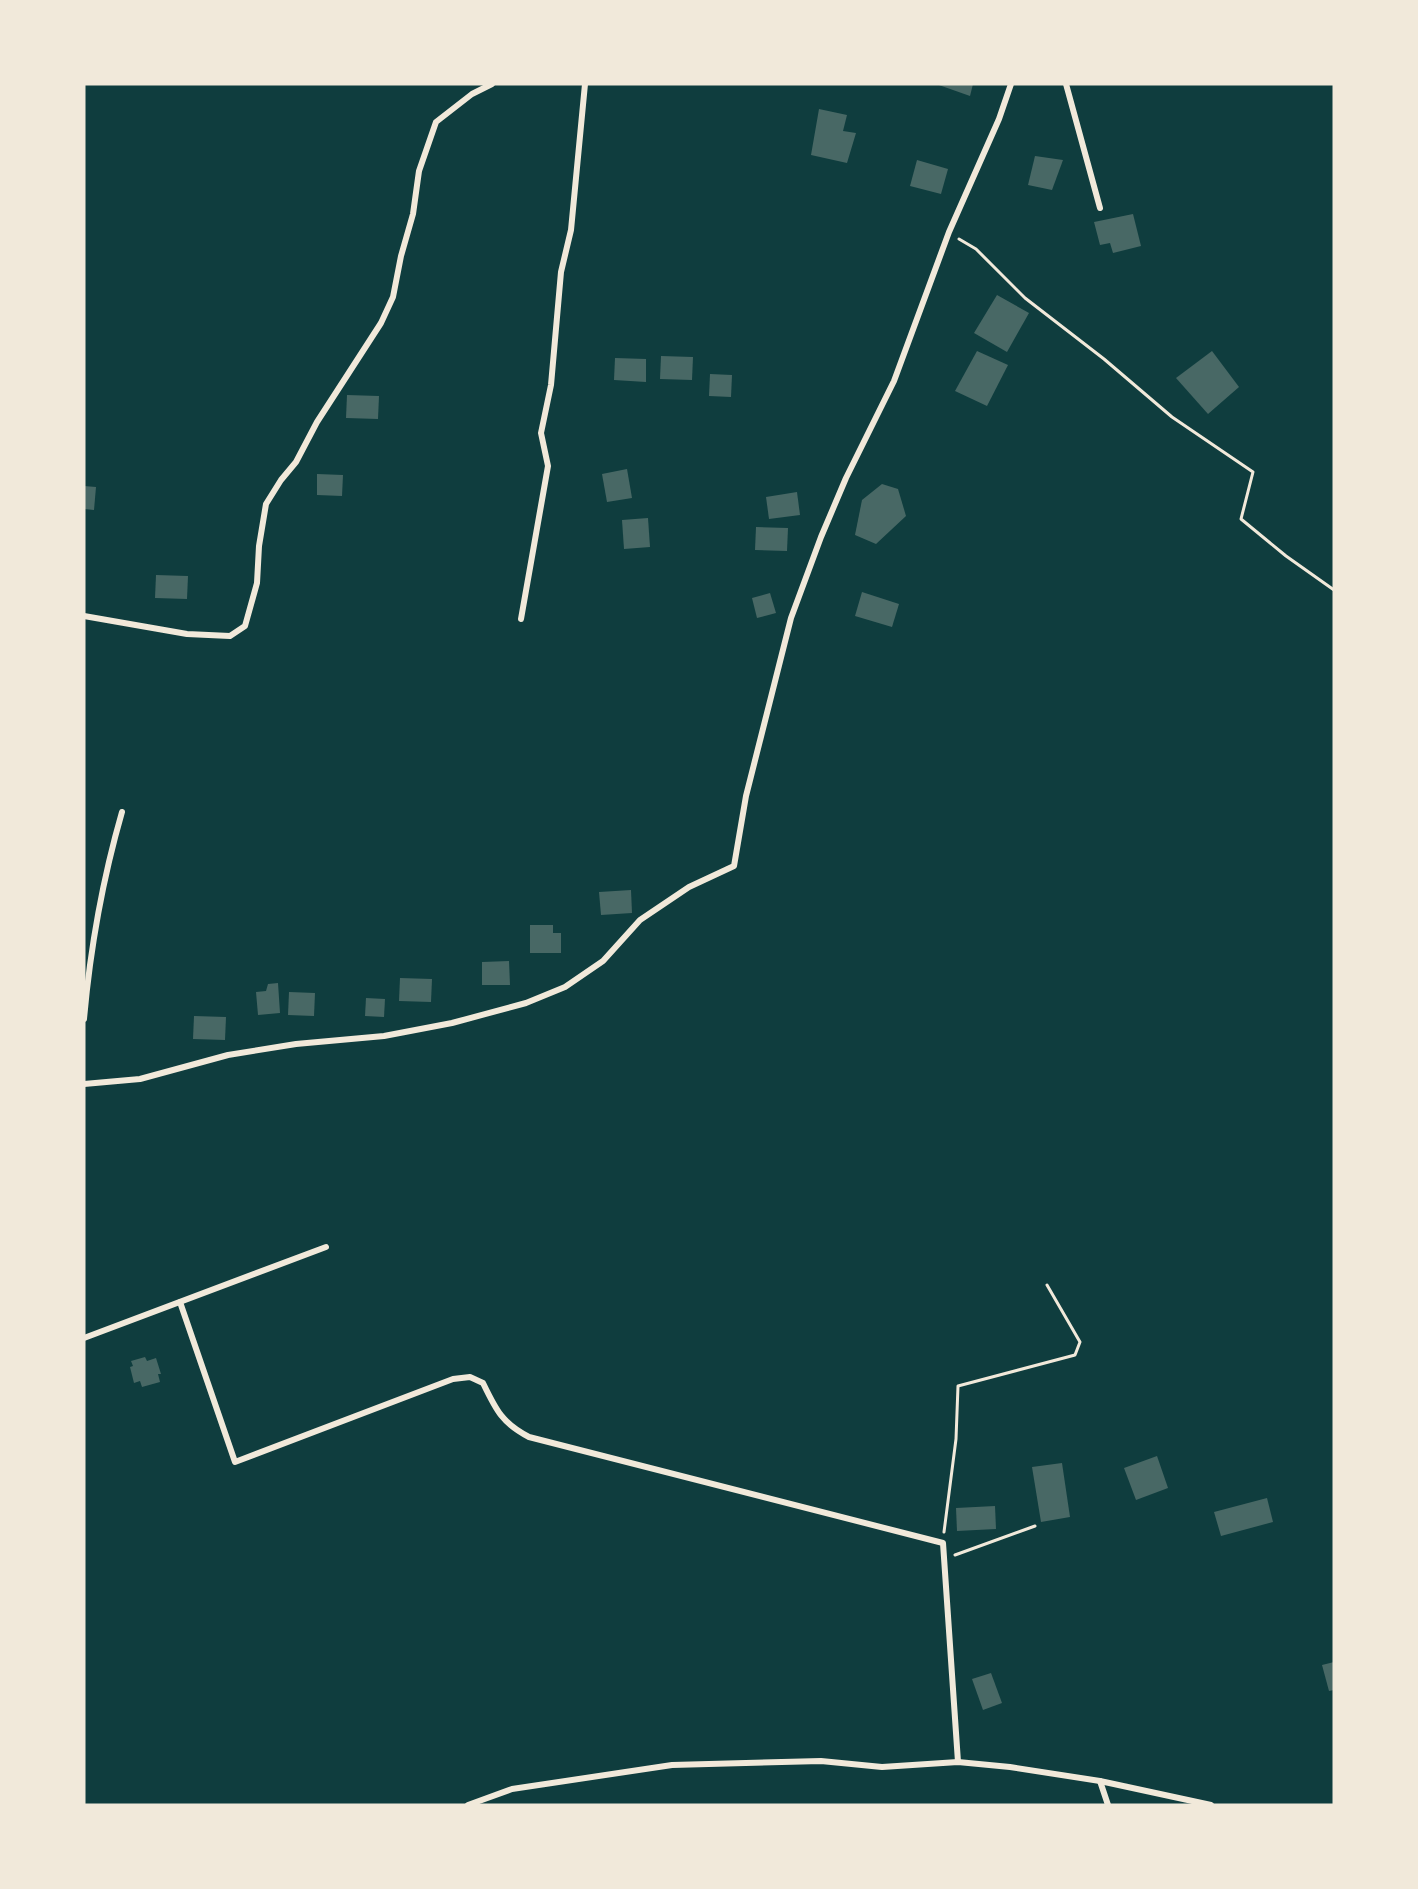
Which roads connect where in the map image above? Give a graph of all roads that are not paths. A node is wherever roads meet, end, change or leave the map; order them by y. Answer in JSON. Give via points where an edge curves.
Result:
{"nodes":[{"id":1,"x":492,"y":84,"type":"edge"},
{"id":2,"x":585,"y":84,"type":"edge"},
{"id":3,"x":1011,"y":84,"type":"edge"},
{"id":4,"x":1066,"y":84,"type":"edge"},
{"id":5,"x":1100,"y":208,"type":"dead end"},
{"id":6,"x":84,"y":616,"type":"edge"},
{"id":7,"x":521,"y":619,"type":"dead end"},
{"id":8,"x":122,"y":812,"type":"dead end"},
{"id":9,"x":84,"y":1019,"type":"edge"},
{"id":10,"x":84,"y":1084,"type":"edge"},
{"id":11,"x":326,"y":1247,"type":"dead end"},
{"id":12,"x":180,"y":1302,"type":"junction"},
{"id":13,"x":84,"y":1338,"type":"edge"},
{"id":14,"x":958,"y":1762,"type":"junction"},
{"id":15,"x":1100,"y":1781,"type":"junction"},
{"id":16,"x":468,"y":1805,"type":"edge"},
{"id":17,"x":1108,"y":1805,"type":"edge"},
{"id":18,"x":1211,"y":1805,"type":"edge"}],
"edges":[{"from":1,"to":6,"type":"street","via":[[436,122],[419,171],[393,297],[296,462],[266,504],[257,583],[245,626],[230,636],[187,634]]},
{"from":2,"to":7,"type":"street","via":[[571,230],[561,272],[551,385],[541,433],[548,466]]},
{"from":3,"to":10,"type":"street","via":[[948,232],[894,381],[846,478],[791,618],[746,796],[734,866],[689,886],[640,920],[603,961],[565,987],[526,1004],[384,1036],[228,1054],[140,1079]]},
{"from":4,"to":5,"type":"street"},
{"from":8,"to":9,"type":"street","via":[[105,877]]},
{"from":11,"to":12,"type":"street"},
{"from":12,"to":13,"type":"street"},
{"from":12,"to":14,"type":"street","via":[[235,1462],[453,1379],[471,1377],[483,1383],[509,1427],[529,1437],[943,1543]]},
{"from":14,"to":15,"type":"street"},
{"from":14,"to":16,"type":"street","via":[[882,1767],[821,1761],[672,1765],[512,1789]]},
{"from":15,"to":17,"type":"street"},
{"from":15,"to":18,"type":"street"}]}
